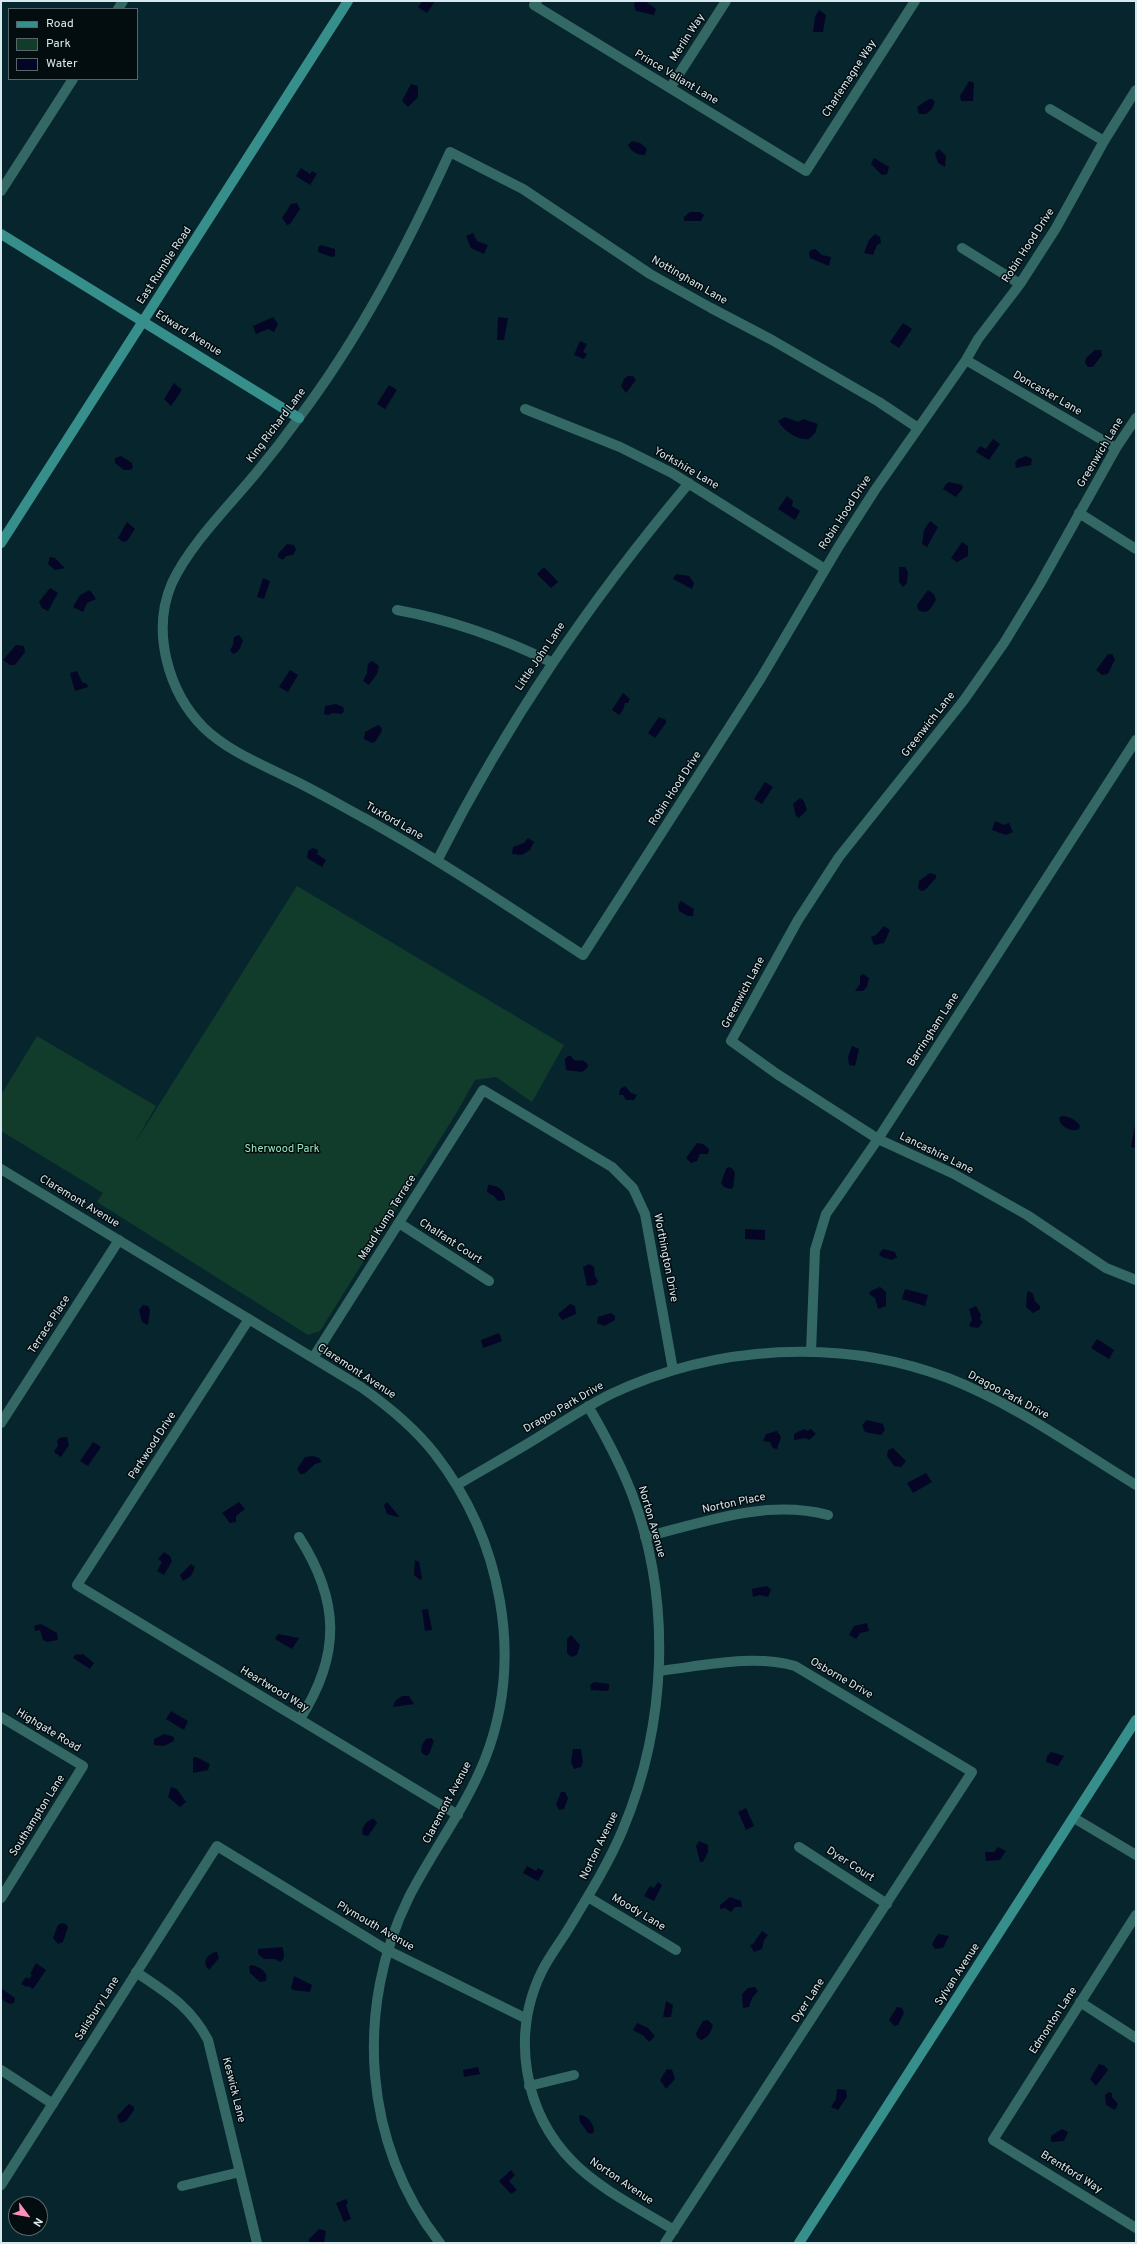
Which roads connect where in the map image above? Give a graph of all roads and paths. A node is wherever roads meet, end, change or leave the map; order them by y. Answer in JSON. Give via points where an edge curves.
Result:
{"nodes":[{"id":1,"x":348,"y":1,"type":"edge"},
{"id":2,"x":726,"y":1,"type":"edge"},
{"id":3,"x":915,"y":1,"type":"edge"},
{"id":4,"x":535,"y":3,"type":"edge"},
{"id":5,"x":72,"y":80,"type":"edge"},
{"id":6,"x":670,"y":88,"type":"junction"},
{"id":7,"x":1136,"y":90,"type":"edge"},
{"id":8,"x":1050,"y":109,"type":"dead end"},
{"id":9,"x":1104,"y":142,"type":"junction"},
{"id":10,"x":450,"y":152,"type":"joint"},
{"id":11,"x":806,"y":171,"type":"joint"},
{"id":12,"x":1,"y":191,"type":"edge"},
{"id":13,"x":1,"y":234,"type":"edge"},
{"id":14,"x":962,"y":248,"type":"dead end"},
{"id":15,"x":1020,"y":284,"type":"junction"},
{"id":16,"x":144,"y":320,"type":"junction"},
{"id":17,"x":966,"y":360,"type":"junction"},
{"id":18,"x":525,"y":409,"type":"dead end"},
{"id":19,"x":299,"y":418,"type":"junction"},
{"id":20,"x":1136,"y":418,"type":"edge"},
{"id":21,"x":918,"y":428,"type":"junction"},
{"id":22,"x":1116,"y":448,"type":"junction"},
{"id":23,"x":689,"y":483,"type":"junction"},
{"id":24,"x":1078,"y":513,"type":"junction"},
{"id":25,"x":1,"y":543,"type":"edge"},
{"id":26,"x":1136,"y":549,"type":"edge"},
{"id":27,"x":825,"y":569,"type":"junction"},
{"id":28,"x":397,"y":610,"type":"dead end"},
{"id":29,"x":552,"y":662,"type":"junction"},
{"id":30,"x":192,"y":714,"type":"joint"},
{"id":31,"x":1136,"y":740,"type":"edge"},
{"id":32,"x":437,"y":861,"type":"junction"},
{"id":33,"x":583,"y":955,"type":"joint"},
{"id":34,"x":731,"y":1041,"type":"joint"},
{"id":35,"x":483,"y":1090,"type":"joint"},
{"id":36,"x":878,"y":1139,"type":"junction"},
{"id":37,"x":1,"y":1169,"type":"edge"},
{"id":38,"x":399,"y":1223,"type":"junction"},
{"id":39,"x":119,"y":1240,"type":"junction"},
{"id":40,"x":1136,"y":1280,"type":"edge"},
{"id":41,"x":489,"y":1282,"type":"dead end"},
{"id":42,"x":249,"y":1319,"type":"junction"},
{"id":43,"x":811,"y":1352,"type":"junction"},
{"id":44,"x":313,"y":1358,"type":"junction"},
{"id":45,"x":674,"y":1370,"type":"junction"},
{"id":46,"x":588,"y":1406,"type":"junction"},
{"id":47,"x":1,"y":1423,"type":"edge"},
{"id":48,"x":457,"y":1485,"type":"junction"},
{"id":49,"x":1136,"y":1485,"type":"edge"},
{"id":50,"x":828,"y":1515,"type":"dead end"},
{"id":51,"x":299,"y":1537,"type":"dead end"},
{"id":52,"x":645,"y":1537,"type":"junction"},
{"id":53,"x":77,"y":1585,"type":"joint"},
{"id":54,"x":658,"y":1671,"type":"junction"},
{"id":55,"x":1,"y":1717,"type":"edge"},
{"id":56,"x":300,"y":1719,"type":"junction"},
{"id":57,"x":1136,"y":1720,"type":"edge"},
{"id":58,"x":83,"y":1766,"type":"joint"},
{"id":59,"x":972,"y":1772,"type":"joint"},
{"id":60,"x":458,"y":1815,"type":"junction"},
{"id":61,"x":1074,"y":1818,"type":"junction"},
{"id":62,"x":217,"y":1846,"type":"joint"},
{"id":63,"x":800,"y":1848,"type":"dead end"},
{"id":64,"x":1136,"y":1856,"type":"edge"},
{"id":65,"x":588,"y":1897,"type":"junction"},
{"id":66,"x":1,"y":1898,"type":"edge"},
{"id":67,"x":887,"y":1904,"type":"junction"},
{"id":68,"x":1136,"y":1915,"type":"edge"},
{"id":69,"x":387,"y":1950,"type":"junction"},
{"id":70,"x":676,"y":1950,"type":"dead end"},
{"id":71,"x":136,"y":1972,"type":"junction"},
{"id":72,"x":1080,"y":2002,"type":"junction"},
{"id":73,"x":527,"y":2019,"type":"junction"},
{"id":74,"x":1136,"y":2038,"type":"edge"},
{"id":75,"x":1,"y":2070,"type":"edge"},
{"id":76,"x":574,"y":2075,"type":"dead end"},
{"id":77,"x":529,"y":2086,"type":"junction"},
{"id":78,"x":53,"y":2104,"type":"junction"},
{"id":79,"x":992,"y":2140,"type":"joint"},
{"id":80,"x":240,"y":2172,"type":"junction"},
{"id":81,"x":1,"y":2185,"type":"edge"},
{"id":82,"x":182,"y":2186,"type":"dead end"},
{"id":83,"x":1136,"y":2228,"type":"edge"},
{"id":84,"x":674,"y":2230,"type":"junction"},
{"id":85,"x":257,"y":2243,"type":"edge"},
{"id":86,"x":440,"y":2243,"type":"edge"},
{"id":87,"x":665,"y":2243,"type":"edge"},
{"id":88,"x":799,"y":2243,"type":"edge"}],
"edges":[{"from":1,"to":16,"type":"street","name":"East Rumble Road"},
{"from":2,"to":6,"type":"street","name":"Merlin Way"},
{"from":3,"to":11,"type":"street","name":"Charlemagne Way"},
{"from":4,"to":6,"type":"street","name":"Prince Valiant Lane"},
{"from":5,"to":12,"type":"street"},
{"from":6,"to":11,"type":"street","name":"Prince Valiant Lane"},
{"from":7,"to":9,"type":"street","name":"Robin Hood Drive"},
{"from":8,"to":9,"type":"street"},
{"from":9,"to":15,"type":"street","name":"Robin Hood Drive","via":[[1056,228]]},
{"from":10,"to":19,"type":"street","name":"King Richard Lane","via":[[391,274],[364,321]]},
{"from":10,"to":21,"type":"street","name":"Nottingham Lane","via":[[523,189],[650,274],[772,340],[879,402]]},
{"from":13,"to":16,"type":"street","name":"Edward Avenue"},
{"from":14,"to":15,"type":"street"},
{"from":15,"to":17,"type":"street","name":"Robin Hood Drive","via":[[978,339]]},
{"from":16,"to":19,"type":"street","name":"Edward Avenue"},
{"from":16,"to":25,"type":"street","name":"East Rumble Road"},
{"from":17,"to":21,"type":"street","name":"Robin Hood Drive"},
{"from":17,"to":22,"type":"street","name":"Doncaster Lane"},
{"from":18,"to":23,"type":"street","name":"Yorkshire Lane","via":[[620,447]]},
{"from":19,"to":30,"type":"street","name":"King Richard Lane","via":[[258,471],[214,521],[172,583],[164,624],[165,652],[173,682]]},
{"from":20,"to":22,"type":"street","name":"Greenwich Lane"},
{"from":21,"to":27,"type":"street","name":"Robin Hood Drive"},
{"from":22,"to":24,"type":"street","name":"Greenwich Lane"},
{"from":23,"to":27,"type":"street","name":"Yorkshire Lane"},
{"from":23,"to":29,"type":"street","name":"Little John Lane","via":[[604,588]]},
{"from":24,"to":26,"type":"street"},
{"from":24,"to":34,"type":"street","name":"Greenwich Lane","via":[[1040,584],[995,656],[959,706],[839,857],[794,927]]},
{"from":27,"to":33,"type":"street","name":"Robin Hood Drive","via":[[761,678]]},
{"from":28,"to":29,"type":"street","via":[[471,627]]},
{"from":29,"to":32,"type":"street","name":"Little John Lane","via":[[484,771]]},
{"from":30,"to":32,"type":"street","name":"Tuxford Lane","via":[[216,738],[238,753],[319,793]]},
{"from":31,"to":36,"type":"street","name":"Barringham Lane"},
{"from":32,"to":33,"type":"street","name":"Tuxford Lane"},
{"from":34,"to":36,"type":"street","name":"Lancashire Lane"},
{"from":35,"to":38,"type":"street","name":"Maud Kump Terrace"},
{"from":35,"to":45,"type":"street","name":"Worthington Drive","via":[[612,1167],[633,1188],[645,1214]]},
{"from":36,"to":40,"type":"street","name":"Lancashire Lane","via":[[954,1174],[1027,1216],[1106,1268]]},
{"from":36,"to":43,"type":"street","name":"Barringham Lane","via":[[826,1214],[819,1233],[815,1250]]},
{"from":37,"to":39,"type":"street","name":"Claremont Avenue"},
{"from":38,"to":41,"type":"street","name":"Chalfant Court"},
{"from":38,"to":44,"type":"street","name":"Maud Kump Terrace"},
{"from":39,"to":42,"type":"street","name":"Claremont Avenue"},
{"from":39,"to":47,"type":"street","name":"Terrace Place"},
{"from":42,"to":44,"type":"street","name":"Claremont Avenue"},
{"from":42,"to":53,"type":"street","name":"Parkwood Drive"},
{"from":43,"to":45,"type":"street","name":"Dragoo Park Drive","via":[[747,1355]]},
{"from":43,"to":49,"type":"street","name":"Dragoo Park Drive","via":[[881,1358],[949,1378],[1020,1414]]},
{"from":44,"to":48,"type":"street","name":"Claremont Avenue","via":[[361,1387],[412,1428],[434,1452]]},
{"from":45,"to":46,"type":"street","name":"Dragoo Park Drive"},
{"from":46,"to":48,"type":"street","name":"Dragoo Park Drive"},
{"from":46,"to":52,"type":"street","name":"Norton Avenue","via":[[621,1466]]},
{"from":48,"to":60,"type":"street","name":"Claremont Avenue","via":[[472,1512],[493,1569],[504,1634],[504,1667],[495,1726],[486,1758]]},
{"from":50,"to":52,"type":"street","name":"Norton Place","via":[[775,1508],[750,1511]]},
{"from":51,"to":56,"type":"street","via":[[322,1579],[330,1614],[330,1635],[323,1676],[314,1698]]},
{"from":52,"to":54,"type":"street","name":"Norton Avenue","via":[[657,1606]]},
{"from":53,"to":56,"type":"street","name":"Heartwood Way"},
{"from":54,"to":59,"type":"street","name":"Osborne Drive","via":[[759,1660],[778,1661],[796,1666]]},
{"from":54,"to":65,"type":"street","name":"Norton Avenue","via":[[655,1711],[637,1791],[623,1829]]},
{"from":55,"to":58,"type":"street","name":"Highgate Road"},
{"from":56,"to":60,"type":"street","name":"Heartwood Way"},
{"from":57,"to":61,"type":"street","name":"Sylvan Avenue"},
{"from":58,"to":66,"type":"street","name":"Southampton Lane"},
{"from":59,"to":67,"type":"street","name":"Dyer Lane"},
{"from":60,"to":69,"type":"street","name":"Claremont Avenue","via":[[410,1896]]},
{"from":61,"to":64,"type":"street"},
{"from":61,"to":88,"type":"street","name":"Sylvan Avenue"},
{"from":62,"to":69,"type":"street","name":"Plymouth Avenue"},
{"from":62,"to":71,"type":"street","name":"Salisbury Lane"},
{"from":63,"to":67,"type":"street","name":"Dyer Court"},
{"from":65,"to":70,"type":"street","name":"Moody Lane"},
{"from":65,"to":73,"type":"street","name":"Norton Avenue","via":[[543,1970]]},
{"from":67,"to":84,"type":"street","name":"Dyer Lane"},
{"from":68,"to":72,"type":"street","name":"Edmonton Lane"},
{"from":69,"to":73,"type":"street","name":"Plymouth Avenue"},
{"from":69,"to":86,"type":"street","name":"Claremont Avenue","via":[[374,2020],[373,2054],[382,2123],[400,2177],[418,2211]]},
{"from":71,"to":78,"type":"street","name":"Salisbury Lane"},
{"from":71,"to":80,"type":"street","name":"Keswick Lane","via":[[177,1999],[199,2023],[208,2040]]},
{"from":72,"to":74,"type":"street"},
{"from":72,"to":79,"type":"street","name":"Edmonton Lane"},
{"from":73,"to":77,"type":"street","name":"Norton Avenue","via":[[525,2040]]},
{"from":75,"to":78,"type":"street"},
{"from":76,"to":77,"type":"street"},
{"from":77,"to":84,"type":"street","name":"Norton Avenue","via":[[548,2131],[574,2163],[593,2180]]},
{"from":78,"to":81,"type":"street","name":"Salisbury Lane"},
{"from":79,"to":83,"type":"street","name":"Brentford Way"},
{"from":80,"to":82,"type":"street"},
{"from":80,"to":85,"type":"street","name":"Keswick Lane"},
{"from":84,"to":87,"type":"street","name":"Dyer Lane"}]}
